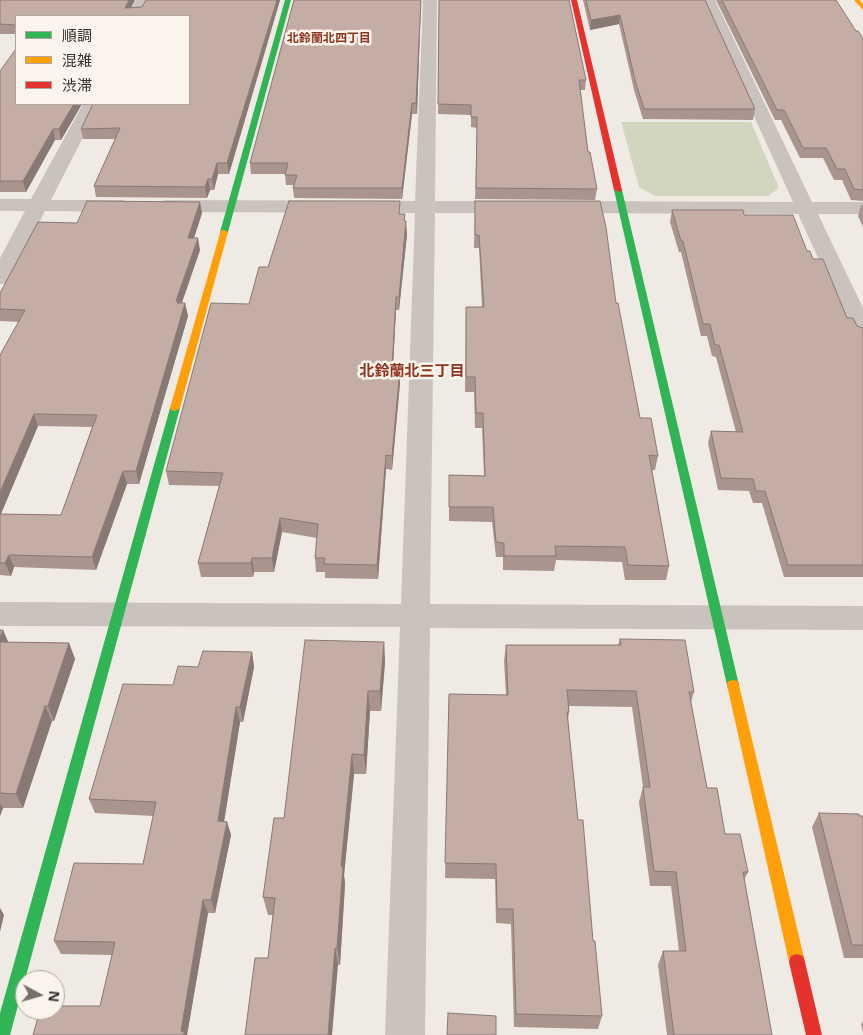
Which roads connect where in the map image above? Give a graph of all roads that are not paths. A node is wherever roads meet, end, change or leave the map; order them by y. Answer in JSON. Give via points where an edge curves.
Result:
{"nodes":[{"id":1,"x":143,"y":0,"type":"edge"},
{"id":2,"x":288,"y":0,"type":"edge"},
{"id":3,"x":430,"y":0,"type":"edge"},
{"id":4,"x":574,"y":0,"type":"edge"},
{"id":5,"x":708,"y":0,"type":"edge"},
{"id":6,"x":857,"y":0,"type":"edge"},
{"id":7,"x":863,"y":8,"type":"edge"},
{"id":8,"x":136,"y":15,"type":"edge"},
{"id":9,"x":90,"y":105,"type":"edge"},
{"id":10,"x":0,"y":205,"type":"edge"},
{"id":11,"x":39,"y":205,"type":"junction"},
{"id":12,"x":231,"y":206,"type":"junction"},
{"id":13,"x":425,"y":206,"type":"junction"},
{"id":14,"x":622,"y":207,"type":"junction"},
{"id":15,"x":805,"y":208,"type":"junction"},
{"id":16,"x":863,"y":208,"type":"edge"},
{"id":17,"x":0,"y":278,"type":"edge"},
{"id":18,"x":863,"y":332,"type":"edge"},
{"id":19,"x":0,"y":614,"type":"edge"},
{"id":20,"x":118,"y":614,"type":"junction"},
{"id":21,"x":415,"y":616,"type":"junction"},
{"id":22,"x":718,"y":617,"type":"junction"},
{"id":23,"x":863,"y":618,"type":"edge"},
{"id":24,"x":2,"y":1035,"type":"edge"},
{"id":25,"x":405,"y":1035,"type":"edge"},
{"id":26,"x":814,"y":1035,"type":"edge"}],
"edges":[{"from":1,"to":8,"type":"street"},
{"from":2,"to":12,"type":"street"},
{"from":3,"to":13,"type":"street"},
{"from":4,"to":14,"type":"street"},
{"from":5,"to":15,"type":"street"},
{"from":6,"to":7,"type":"street"},
{"from":9,"to":11,"type":"street"},
{"from":10,"to":11,"type":"street"},
{"from":11,"to":12,"type":"street"},
{"from":11,"to":17,"type":"street"},
{"from":12,"to":13,"type":"street"},
{"from":12,"to":20,"type":"street"},
{"from":13,"to":14,"type":"street"},
{"from":13,"to":21,"type":"street"},
{"from":14,"to":15,"type":"street"},
{"from":14,"to":22,"type":"street"},
{"from":15,"to":16,"type":"street"},
{"from":15,"to":18,"type":"street"},
{"from":19,"to":20,"type":"street"},
{"from":20,"to":21,"type":"street"},
{"from":20,"to":24,"type":"street"},
{"from":21,"to":22,"type":"street"},
{"from":21,"to":25,"type":"street"},
{"from":22,"to":23,"type":"street"},
{"from":22,"to":26,"type":"street"}]}
